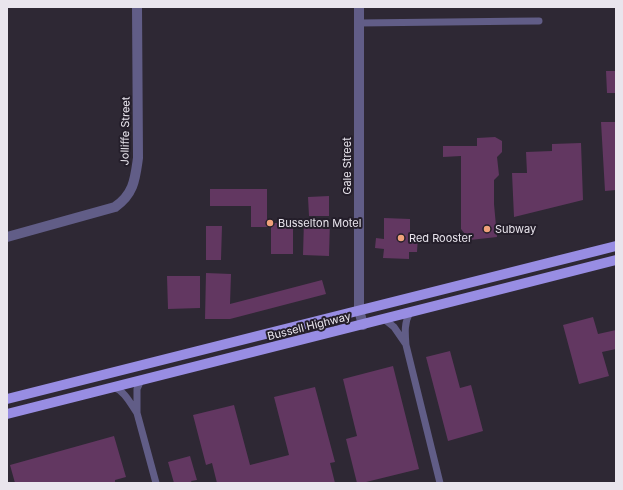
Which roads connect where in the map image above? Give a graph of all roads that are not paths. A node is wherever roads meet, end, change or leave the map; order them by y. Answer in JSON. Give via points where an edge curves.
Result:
{"nodes":[{"id":1,"x":137,"y":7,"type":"edge"},
{"id":2,"x":359,"y":7,"type":"edge"},
{"id":3,"x":539,"y":21,"type":"dead end"},
{"id":4,"x":359,"y":23,"type":"junction"},
{"id":5,"x":7,"y":237,"type":"edge"},
{"id":6,"x":616,"y":246,"type":"edge"},
{"id":7,"x":616,"y":260,"type":"edge"},
{"id":8,"x":360,"y":310,"type":"junction"},
{"id":9,"x":410,"y":312,"type":"junction"},
{"id":10,"x":384,"y":319,"type":"junction"},
{"id":11,"x":362,"y":324,"type":"junction"},
{"id":12,"x":406,"y":345,"type":"junction"},
{"id":13,"x":141,"y":380,"type":"junction"},
{"id":14,"x":113,"y":387,"type":"junction"},
{"id":15,"x":7,"y":399,"type":"edge"},
{"id":16,"x":137,"y":413,"type":"junction"},
{"id":17,"x":7,"y":414,"type":"edge"},
{"id":18,"x":156,"y":483,"type":"edge"},
{"id":19,"x":440,"y":483,"type":"edge"}],
"edges":[{"from":1,"to":5,"type":"street","name":"Jolliffe Street","via":[[138,158],[130,192],[115,207]]},
{"from":2,"to":4,"type":"street","name":"Gale Street"},
{"from":3,"to":4,"type":"lane"},
{"from":4,"to":8,"type":"street","name":"Gale Street"},
{"from":6,"to":8,"type":"main road","name":"Bussell Highway"},
{"from":7,"to":9,"type":"main road","name":"Bussell Highway"},
{"from":8,"to":11,"type":"street","name":"Gale Street"},
{"from":8,"to":15,"type":"main road","name":"Bussell Highway"},
{"from":9,"to":10,"type":"main road","name":"Bussell Highway"},
{"from":9,"to":12,"type":"lane","via":[[405,328]]},
{"from":10,"to":11,"type":"main road","name":"Bussell Highway"},
{"from":10,"to":12,"type":"lane","via":[[394,327]]},
{"from":11,"to":13,"type":"main road","name":"Bussell Highway"},
{"from":12,"to":19,"type":"lane"},
{"from":13,"to":14,"type":"main road","name":"Bussell Highway"},
{"from":13,"to":16,"type":"lane","via":[[137,389]]},
{"from":14,"to":16,"type":"lane","via":[[122,392]]},
{"from":14,"to":17,"type":"main road","name":"Bussell Highway"},
{"from":16,"to":18,"type":"lane"}]}
